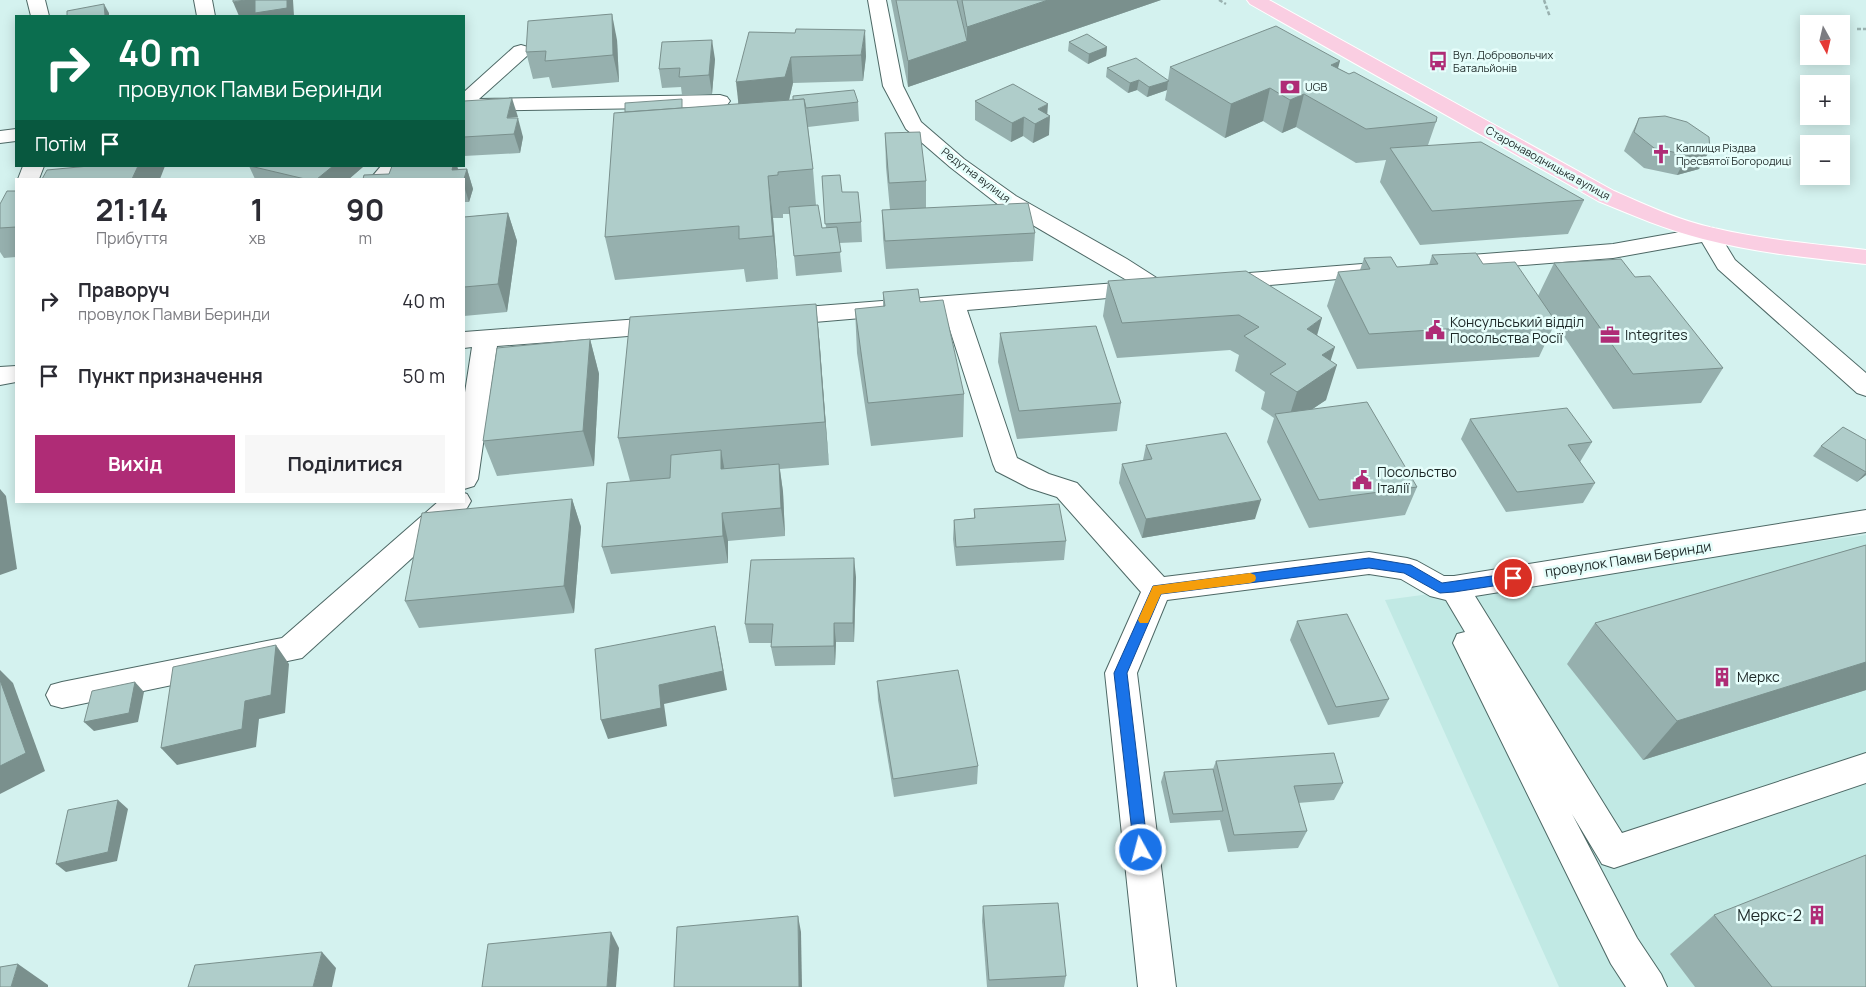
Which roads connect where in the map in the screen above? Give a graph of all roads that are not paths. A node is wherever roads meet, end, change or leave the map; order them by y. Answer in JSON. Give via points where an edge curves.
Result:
{"nodes":[{"id":1,"x":36,"y":0,"type":"edge"},
{"id":2,"x":203,"y":0,"type":"edge"},
{"id":3,"x":877,"y":0,"type":"edge"},
{"id":4,"x":1256,"y":0,"type":"edge"},
{"id":5,"x":40,"y":15,"type":"edge"},
{"id":6,"x":206,"y":15,"type":"edge"},
{"id":7,"x":521,"y":50,"type":"dead end"},
{"id":8,"x":720,"y":102,"type":"dead end"},
{"id":9,"x":465,"y":103,"type":"edge"},
{"id":10,"x":465,"y":104,"type":"edge"},
{"id":11,"x":15,"y":135,"type":"edge"},
{"id":12,"x":0,"y":137,"type":"edge"},
{"id":13,"x":392,"y":167,"type":"edge"},
{"id":14,"x":381,"y":178,"type":"edge"},
{"id":15,"x":1708,"y":234,"type":"junction"},
{"id":16,"x":1866,"y":257,"type":"edge"},
{"id":17,"x":1424,"y":266,"type":"edge"},
{"id":18,"x":1394,"y":268,"type":"edge"},
{"id":19,"x":1205,"y":283,"type":"edge"},
{"id":20,"x":953,"y":304,"type":"junction"},
{"id":21,"x":755,"y":319,"type":"edge"},
{"id":22,"x":685,"y":324,"type":"edge"},
{"id":23,"x":475,"y":339,"type":"edge"},
{"id":24,"x":15,"y":374,"type":"edge"},
{"id":25,"x":0,"y":376,"type":"edge"},
{"id":26,"x":1866,"y":387,"type":"edge"},
{"id":27,"x":465,"y":466,"type":"edge"},
{"id":28,"x":455,"y":503,"type":"edge"},
{"id":29,"x":1866,"y":521,"type":"edge"},
{"id":30,"x":1447,"y":588,"type":"junction"},
{"id":31,"x":1157,"y":590,"type":"junction"},
{"id":32,"x":62,"y":695,"type":"dead end"},
{"id":33,"x":1866,"y":768,"type":"edge"},
{"id":34,"x":1157,"y":987,"type":"edge"},
{"id":35,"x":1648,"y":987,"type":"edge"}],
"edges":[{"from":1,"to":5,"type":"street"},
{"from":2,"to":6,"type":"street"},
{"from":3,"to":20,"type":"street","name":"Редутна вулиця","via":[[893,86],[913,126],[1008,201],[1111,260],[1165,286]]},
{"from":4,"to":15,"type":"main road","name":"Старонаводницька вулиця","via":[[1606,196]]},
{"from":7,"to":9,"type":"street"},
{"from":8,"to":10,"type":"street"},
{"from":11,"to":12,"type":"street"},
{"from":13,"to":14,"type":"street"},
{"from":15,"to":16,"type":"main road","name":"Старонаводницька вулиця","via":[[1776,248]]},
{"from":15,"to":17,"type":"street","via":[[1613,250]]},
{"from":15,"to":26,"type":"street","via":[[1726,264]]},
{"from":18,"to":19,"type":"street"},
{"from":20,"to":21,"type":"street"},
{"from":20,"to":31,"type":"street","via":[[1006,464],[1039,481],[1067,490]]},
{"from":22,"to":23,"type":"street"},
{"from":23,"to":27,"type":"street"},
{"from":24,"to":25,"type":"street"},
{"from":28,"to":32,"type":"street","via":[[290,650]]},
{"from":29,"to":30,"type":"street","name":"провулок Памви Беринди"},
{"from":30,"to":31,"type":"street","via":[[1407,569],[1369,563]]},
{"from":30,"to":33,"type":"street","via":[[1614,852]]},
{"from":30,"to":35,"type":"street","via":[[1624,950]]},
{"from":31,"to":34,"type":"street","via":[[1121,673]]}]}
